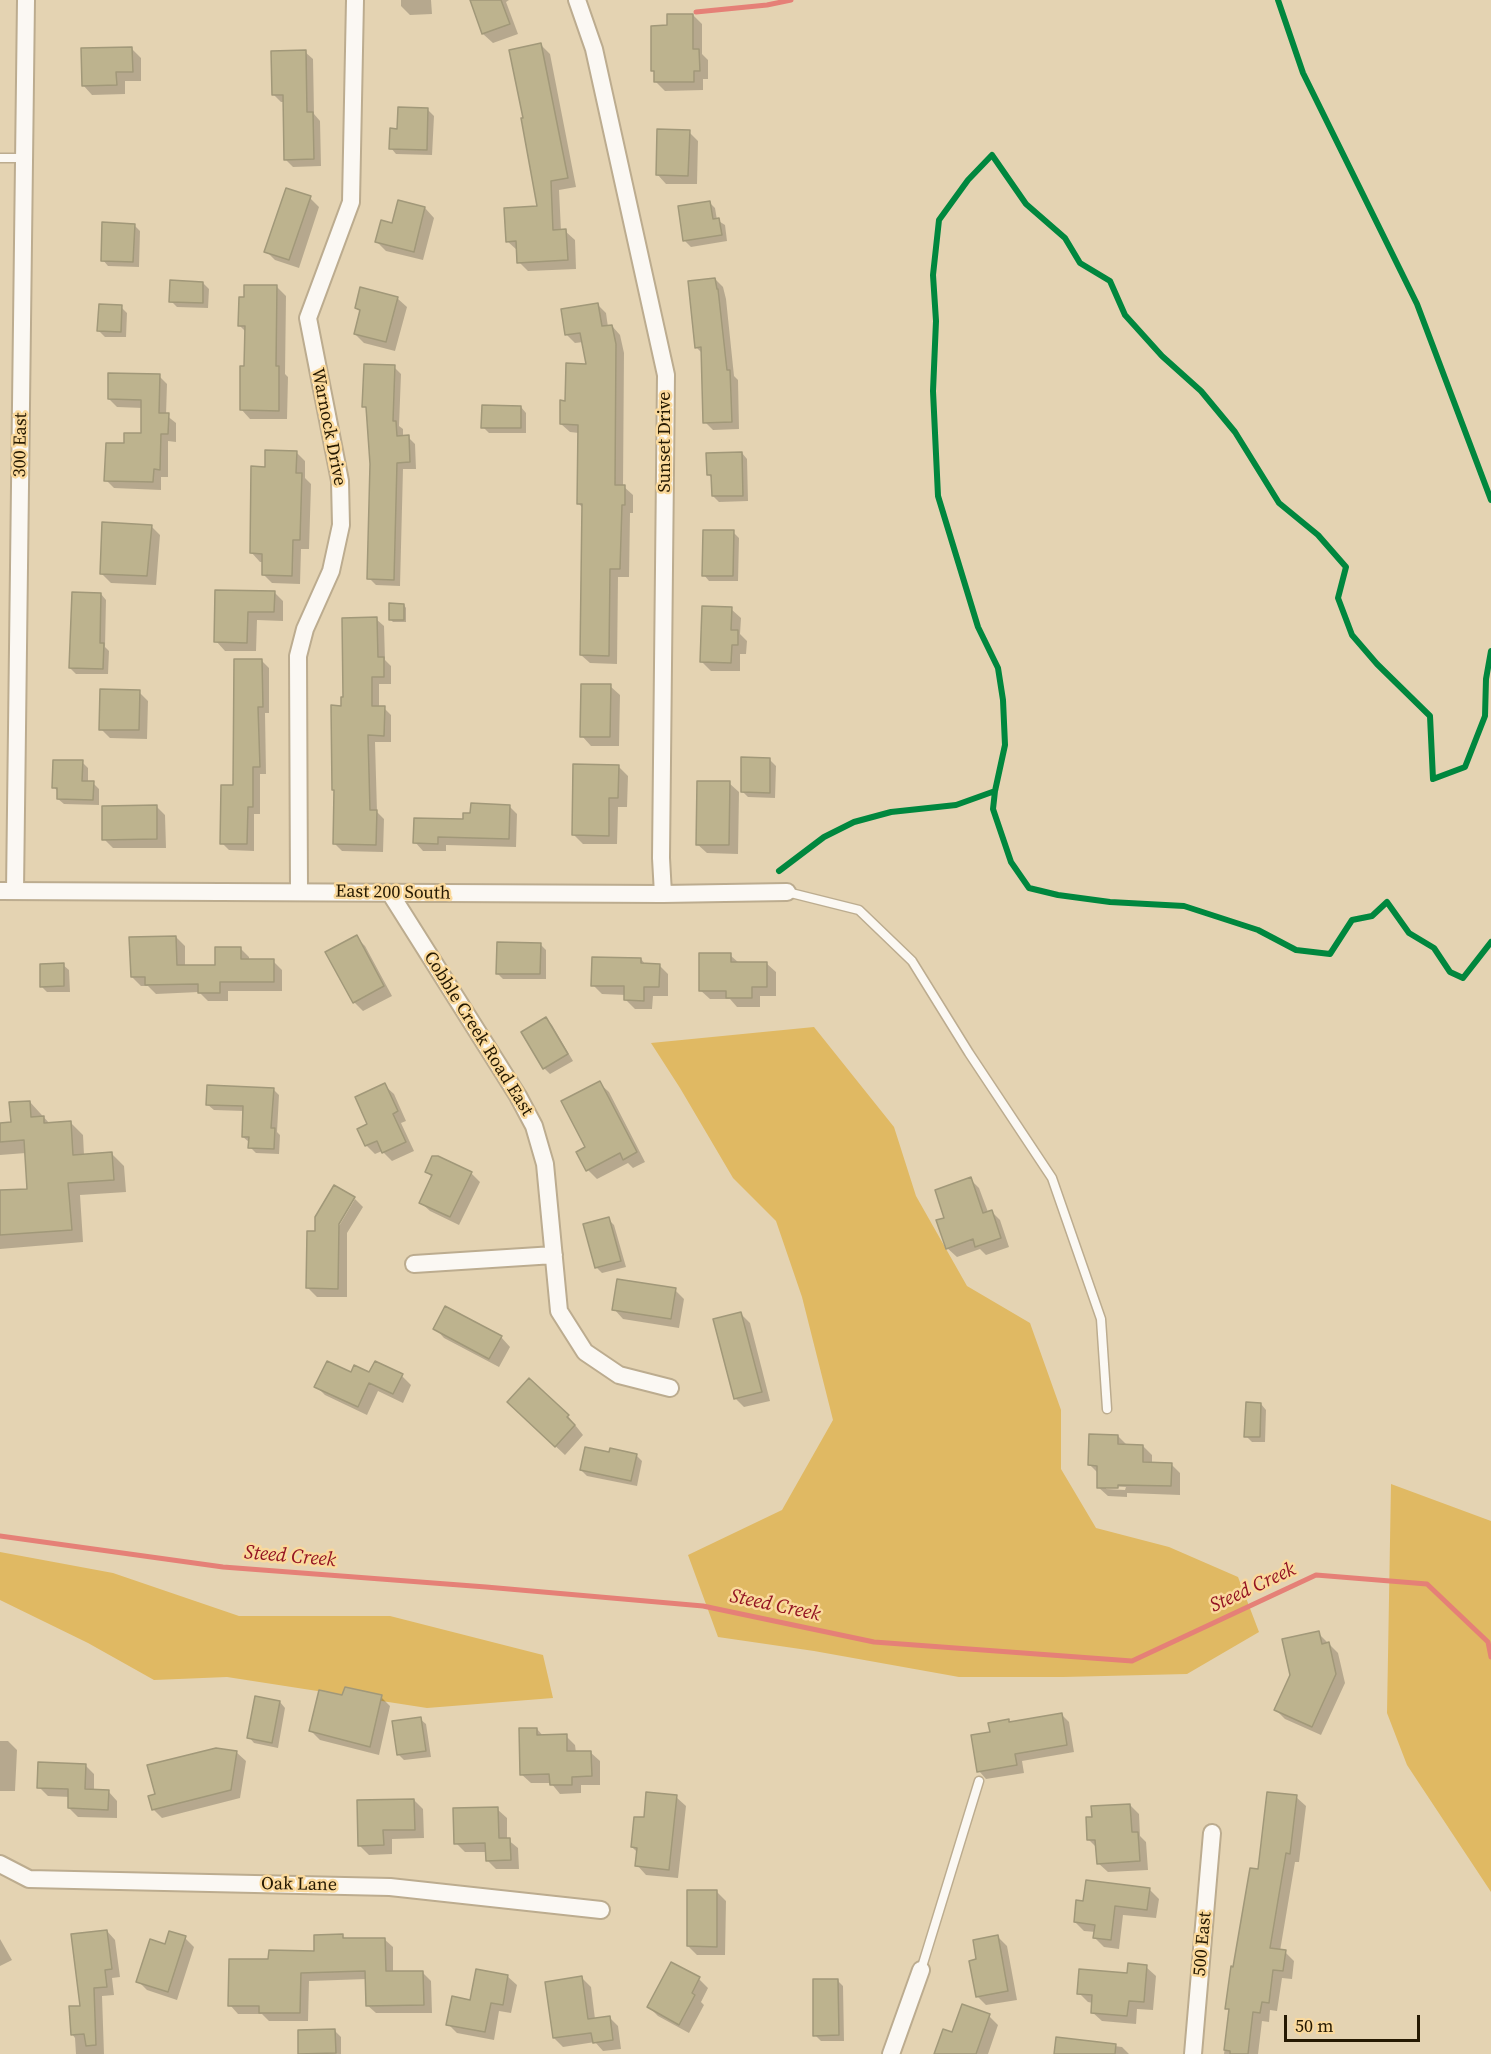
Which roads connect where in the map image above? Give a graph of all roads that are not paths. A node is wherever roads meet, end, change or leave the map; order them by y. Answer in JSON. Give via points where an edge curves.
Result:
{"nodes":[{"id":1,"x":26,"y":0,"type":"edge"},
{"id":2,"x":355,"y":0,"type":"edge"},
{"id":3,"x":577,"y":0,"type":"edge"},
{"id":4,"x":0,"y":158,"type":"edge"},
{"id":5,"x":24,"y":158,"type":"junction"},
{"id":6,"x":8,"y":891,"type":"edge"},
{"id":7,"x":299,"y":891,"type":"junction"},
{"id":8,"x":787,"y":892,"type":"joint"},
{"id":9,"x":390,"y":893,"type":"junction"},
{"id":10,"x":663,"y":894,"type":"junction"},
{"id":11,"x":554,"y":1255,"type":"junction"},
{"id":12,"x":414,"y":1264,"type":"dead end"},
{"id":13,"x":670,"y":1388,"type":"dead end"},
{"id":14,"x":1107,"y":1409,"type":"dead end"},
{"id":15,"x":979,"y":1781,"type":"dead end"},
{"id":16,"x":1212,"y":1833,"type":"dead end"},
{"id":17,"x":0,"y":1864,"type":"edge"},
{"id":18,"x":601,"y":1910,"type":"dead end"},
{"id":19,"x":921,"y":1970,"type":"joint"},
{"id":20,"x":891,"y":2054,"type":"edge"},
{"id":21,"x":1193,"y":2054,"type":"edge"}],
"edges":[{"from":1,"to":5,"type":"street","name":"300 East"},
{"from":2,"to":7,"type":"street","name":"Warnock Drive","via":[[351,202],[308,318],[340,481],[341,525],[331,571],[305,629],[298,656]]},
{"from":3,"to":10,"type":"street","name":"Sunset Drive","via":[[594,49],[666,375]]},
{"from":4,"to":5,"type":"lane"},
{"from":5,"to":6,"type":"street","name":"300 East"},
{"from":6,"to":7,"type":"street","name":"East 200 South"},
{"from":7,"to":9,"type":"street","name":"East 200 South"},
{"from":8,"to":10,"type":"street","name":"East 200 South"},
{"from":8,"to":14,"type":"lane","via":[[860,910],[912,961],[1052,1178],[1101,1319]]},
{"from":9,"to":10,"type":"street","name":"East 200 South"},
{"from":9,"to":11,"type":"street","name":"Cobble Creek Road East","via":[[534,1126],[545,1164]]},
{"from":11,"to":12,"type":"street"},
{"from":11,"to":13,"type":"street","name":"Cobble Creek Road East","via":[[559,1311],[585,1352],[619,1376]]},
{"from":15,"to":19,"type":"lane"},
{"from":16,"to":21,"type":"street","name":"500 East"},
{"from":17,"to":18,"type":"street","name":"Oak Lane","via":[[28,1879],[390,1887]]},
{"from":19,"to":20,"type":"street"}]}
